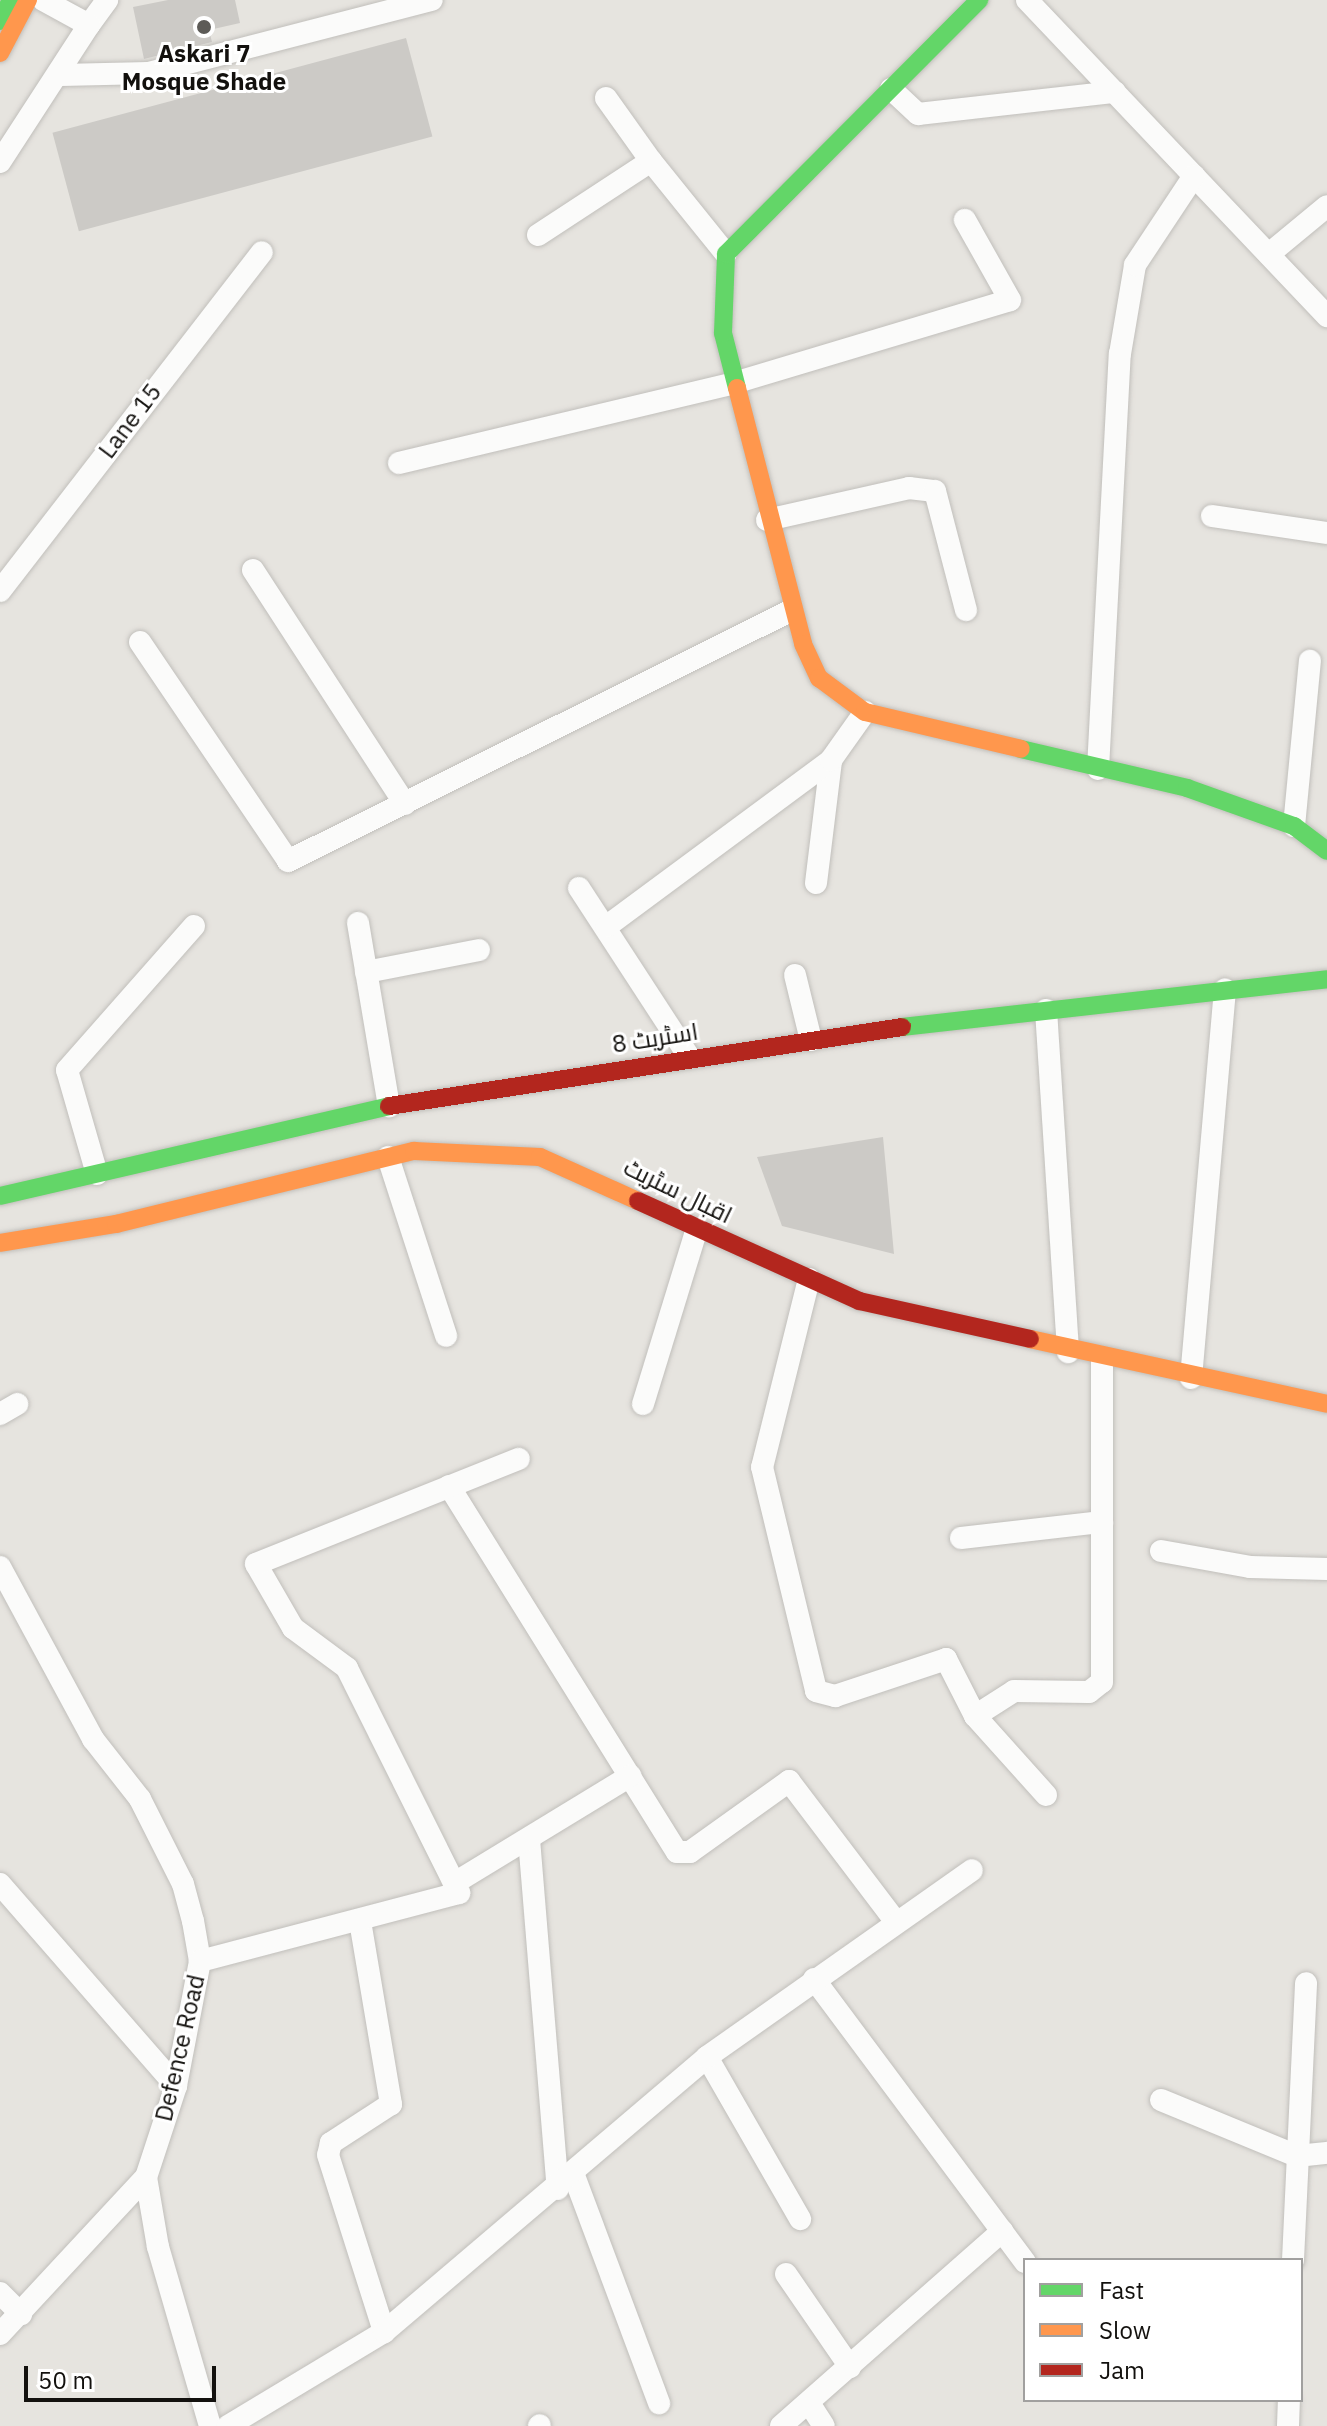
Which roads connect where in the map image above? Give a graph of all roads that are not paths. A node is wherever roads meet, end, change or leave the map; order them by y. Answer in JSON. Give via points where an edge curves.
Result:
{"nodes":[{"id":1,"x":11,"y":0,"type":"edge"},
{"id":2,"x":28,"y":0,"type":"edge"},
{"id":3,"x":43,"y":0,"type":"edge"},
{"id":4,"x":107,"y":0,"type":"edge"},
{"id":5,"x":432,"y":0,"type":"edge"},
{"id":6,"x":979,"y":0,"type":"edge"},
{"id":7,"x":1027,"y":0,"type":"edge"},
{"id":8,"x":0,"y":21,"type":"edge"},
{"id":9,"x":89,"y":25,"type":"junction"},
{"id":10,"x":0,"y":53,"type":"edge"},
{"id":11,"x":61,"y":75,"type":"junction"},
{"id":12,"x":891,"y":89,"type":"junction"},
{"id":13,"x":1115,"y":92,"type":"junction"},
{"id":14,"x":606,"y":98,"type":"dead end"},
{"id":15,"x":651,"y":161,"type":"junction"},
{"id":16,"x":0,"y":162,"type":"edge"},
{"id":17,"x":1194,"y":176,"type":"junction"},
{"id":18,"x":1327,"y":206,"type":"edge"},
{"id":19,"x":965,"y":220,"type":"dead end"},
{"id":20,"x":538,"y":235,"type":"dead end"},
{"id":21,"x":262,"y":252,"type":"dead end"},
{"id":22,"x":726,"y":254,"type":"junction"},
{"id":23,"x":1269,"y":254,"type":"junction"},
{"id":24,"x":1327,"y":316,"type":"edge"},
{"id":25,"x":734,"y":383,"type":"junction"},
{"id":26,"x":399,"y":463,"type":"dead end"},
{"id":27,"x":1212,"y":516,"type":"dead end"},
{"id":28,"x":767,"y":520,"type":"junction"},
{"id":29,"x":1327,"y":533,"type":"edge"},
{"id":30,"x":253,"y":570,"type":"dead end"},
{"id":31,"x":0,"y":591,"type":"edge"},
{"id":32,"x":792,"y":610,"type":"junction"},
{"id":33,"x":966,"y":610,"type":"dead end"},
{"id":34,"x":140,"y":642,"type":"dead end"},
{"id":35,"x":1310,"y":661,"type":"dead end"},
{"id":36,"x":865,"y":712,"type":"junction"},
{"id":37,"x":831,"y":760,"type":"junction"},
{"id":38,"x":1098,"y":769,"type":"junction"},
{"id":39,"x":405,"y":804,"type":"junction"},
{"id":40,"x":1294,"y":826,"type":"junction"},
{"id":41,"x":1327,"y":851,"type":"edge"},
{"id":42,"x":816,"y":883,"type":"dead end"},
{"id":43,"x":579,"y":888,"type":"dead end"},
{"id":44,"x":358,"y":923,"type":"dead end"},
{"id":45,"x":194,"y":926,"type":"dead end"},
{"id":46,"x":607,"y":926,"type":"junction"},
{"id":47,"x":479,"y":950,"type":"dead end"},
{"id":48,"x":366,"y":972,"type":"junction"},
{"id":49,"x":795,"y":975,"type":"dead end"},
{"id":50,"x":1327,"y":979,"type":"edge"},
{"id":51,"x":1225,"y":989,"type":"junction"},
{"id":52,"x":1046,"y":1010,"type":"junction"},
{"id":53,"x":811,"y":1040,"type":"junction"},
{"id":54,"x":689,"y":1057,"type":"junction"},
{"id":55,"x":389,"y":1106,"type":"junction"},
{"id":56,"x":388,"y":1157,"type":"junction"},
{"id":57,"x":97,"y":1174,"type":"junction"},
{"id":58,"x":0,"y":1196,"type":"edge"},
{"id":59,"x":697,"y":1229,"type":"junction"},
{"id":60,"x":0,"y":1243,"type":"edge"},
{"id":61,"x":809,"y":1279,"type":"junction"},
{"id":62,"x":446,"y":1336,"type":"dead end"},
{"id":63,"x":1068,"y":1352,"type":"junction"},
{"id":64,"x":1102,"y":1359,"type":"junction"},
{"id":65,"x":1191,"y":1378,"type":"junction"},
{"id":66,"x":643,"y":1404,"type":"dead end"},
{"id":67,"x":1327,"y":1404,"type":"edge"},
{"id":68,"x":519,"y":1459,"type":"dead end"},
{"id":69,"x":449,"y":1486,"type":"junction"},
{"id":70,"x":1102,"y":1522,"type":"junction"},
{"id":71,"x":961,"y":1538,"type":"dead end"},
{"id":72,"x":1161,"y":1551,"type":"dead end"},
{"id":73,"x":0,"y":1567,"type":"edge"},
{"id":74,"x":1327,"y":1569,"type":"edge"},
{"id":75,"x":975,"y":1716,"type":"junction"},
{"id":76,"x":630,"y":1776,"type":"junction"},
{"id":77,"x":1046,"y":1795,"type":"dead end"},
{"id":78,"x":529,"y":1839,"type":"junction"},
{"id":79,"x":972,"y":1870,"type":"dead end"},
{"id":80,"x":458,"y":1881,"type":"junction"},
{"id":81,"x":0,"y":1884,"type":"edge"},
{"id":82,"x":360,"y":1921,"type":"junction"},
{"id":83,"x":896,"y":1922,"type":"junction"},
{"id":84,"x":200,"y":1961,"type":"junction"},
{"id":85,"x":814,"y":1979,"type":"junction"},
{"id":86,"x":1306,"y":1983,"type":"dead end"},
{"id":87,"x":707,"y":2057,"type":"junction"},
{"id":88,"x":176,"y":2086,"type":"junction"},
{"id":89,"x":1161,"y":2100,"type":"dead end"},
{"id":90,"x":1327,"y":2153,"type":"edge"},
{"id":91,"x":1297,"y":2156,"type":"junction"},
{"id":92,"x":146,"y":2177,"type":"junction"},
{"id":93,"x":565,"y":2181,"type":"junction"},
{"id":94,"x":800,"y":2219,"type":"dead end"},
{"id":95,"x":1002,"y":2231,"type":"junction"},
{"id":96,"x":1293,"y":2258,"type":"edge"},
{"id":97,"x":1023,"y":2259,"type":"edge"},
{"id":98,"x":786,"y":2274,"type":"dead end"},
{"id":99,"x":0,"y":2293,"type":"edge"},
{"id":100,"x":21,"y":2314,"type":"junction"},
{"id":101,"x":384,"y":2332,"type":"junction"},
{"id":102,"x":0,"y":2334,"type":"edge"},
{"id":103,"x":850,"y":2367,"type":"junction"},
{"id":104,"x":1289,"y":2402,"type":"edge"},
{"id":105,"x":659,"y":2403,"type":"dead end"},
{"id":106,"x":809,"y":2403,"type":"junction"},
{"id":107,"x":203,"y":2422,"type":"edge"},
{"id":108,"x":228,"y":2426,"type":"edge"},
{"id":109,"x":781,"y":2426,"type":"edge"},
{"id":110,"x":824,"y":2426,"type":"edge"},
{"id":111,"x":1288,"y":2426,"type":"edge"}],
"edges":[{"from":1,"to":8,"type":"street"},
{"from":2,"to":10,"type":"street"},
{"from":3,"to":9,"type":"street"},
{"from":4,"to":9,"type":"street"},
{"from":5,"to":11,"type":"street","via":[[149,73]]},
{"from":6,"to":12,"type":"street"},
{"from":7,"to":13,"type":"street"},
{"from":9,"to":11,"type":"street"},
{"from":11,"to":16,"type":"street"},
{"from":12,"to":13,"type":"street","via":[[918,114]]},
{"from":12,"to":22,"type":"street"},
{"from":13,"to":17,"type":"street"},
{"from":14,"to":15,"type":"street"},
{"from":15,"to":20,"type":"street"},
{"from":15,"to":22,"type":"street"},
{"from":17,"to":23,"type":"street"},
{"from":17,"to":38,"type":"street","via":[[1135,265],[1122,339]]},
{"from":18,"to":23,"type":"street"},
{"from":19,"to":25,"type":"street","via":[[1010,300]]},
{"from":21,"to":31,"type":"street","name":"Lane 15"},
{"from":22,"to":25,"type":"street","via":[[723,333]]},
{"from":23,"to":24,"type":"street"},
{"from":25,"to":26,"type":"street"},
{"from":25,"to":28,"type":"street"},
{"from":27,"to":29,"type":"street"},
{"from":28,"to":32,"type":"street"},
{"from":28,"to":33,"type":"street","via":[[909,488],[935,491]]},
{"from":30,"to":39,"type":"street"},
{"from":32,"to":36,"type":"street","via":[[819,678]]},
{"from":32,"to":39,"type":"street"},
{"from":34,"to":39,"type":"street","via":[[288,861]]},
{"from":35,"to":40,"type":"street"},
{"from":36,"to":37,"type":"street"},
{"from":36,"to":38,"type":"street"},
{"from":37,"to":42,"type":"street"},
{"from":37,"to":46,"type":"street"},
{"from":38,"to":40,"type":"street","via":[[1187,788]]},
{"from":40,"to":41,"type":"street"},
{"from":43,"to":46,"type":"street"},
{"from":44,"to":48,"type":"street"},
{"from":45,"to":57,"type":"street","via":[[67,1070]]},
{"from":46,"to":54,"type":"street"},
{"from":47,"to":48,"type":"street"},
{"from":48,"to":55,"type":"street"},
{"from":49,"to":53,"type":"street"},
{"from":50,"to":51,"type":"street","name":"اسٹریٹ 8"},
{"from":51,"to":52,"type":"street","name":"اسٹریٹ 8"},
{"from":51,"to":65,"type":"street"},
{"from":52,"to":53,"type":"street","name":"اسٹریٹ 8"},
{"from":52,"to":63,"type":"street"},
{"from":53,"to":54,"type":"street","name":"اسٹریٹ 8"},
{"from":54,"to":55,"type":"street","name":"اسٹریٹ 8"},
{"from":55,"to":57,"type":"street","name":"اسٹریٹ 8"},
{"from":56,"to":59,"type":"street","name":"اقبال سٹریٹ","via":[[414,1151],[540,1157],[591,1174]]},
{"from":56,"to":60,"type":"street","name":"اقبال سٹریٹ","via":[[116,1224]]},
{"from":56,"to":62,"type":"street"},
{"from":57,"to":58,"type":"street","name":"اسٹریٹ 8"},
{"from":59,"to":61,"type":"street","name":"اقبال سٹریٹ"},
{"from":59,"to":66,"type":"street"},
{"from":61,"to":63,"type":"street","name":"اقبال سٹریٹ","via":[[859,1301]]},
{"from":61,"to":75,"type":"street","via":[[762,1467],[816,1691],[835,1696],[946,1659]]},
{"from":63,"to":64,"type":"street","name":"اقبال سٹریٹ"},
{"from":64,"to":65,"type":"street","name":"اقبال سٹریٹ"},
{"from":64,"to":70,"type":"street"},
{"from":65,"to":67,"type":"street","name":"اقبال سٹریٹ"},
{"from":68,"to":69,"type":"street"},
{"from":69,"to":76,"type":"street"},
{"from":69,"to":80,"type":"street","via":[[256,1564],[293,1628],[347,1668]]},
{"from":70,"to":71,"type":"street"},
{"from":70,"to":75,"type":"street","via":[[1102,1682],[1089,1692],[1014,1691]]},
{"from":72,"to":74,"type":"street","via":[[1250,1567]]},
{"from":73,"to":84,"type":"street","name":"Defence Road","via":[[93,1739],[140,1799],[183,1884]]},
{"from":75,"to":77,"type":"street"},
{"from":76,"to":78,"type":"street"},
{"from":76,"to":83,"type":"street","via":[[682,1855],[779,1782],[798,1786]]},
{"from":78,"to":80,"type":"street"},
{"from":78,"to":93,"type":"street"},
{"from":79,"to":83,"type":"street"},
{"from":80,"to":82,"type":"street","via":[[459,1893],[448,1899]]},
{"from":81,"to":88,"type":"street"},
{"from":82,"to":84,"type":"street"},
{"from":82,"to":101,"type":"street","via":[[391,2104],[331,2143],[328,2155]]},
{"from":83,"to":85,"type":"street"},
{"from":84,"to":88,"type":"street","name":"Defence Road"},
{"from":85,"to":87,"type":"street"},
{"from":85,"to":95,"type":"street"},
{"from":86,"to":91,"type":"street"},
{"from":87,"to":93,"type":"street"},
{"from":87,"to":94,"type":"street"},
{"from":88,"to":92,"type":"street","name":"Defence Road"},
{"from":89,"to":91,"type":"street"},
{"from":90,"to":91,"type":"street"},
{"from":91,"to":96,"type":"street"},
{"from":92,"to":100,"type":"street"},
{"from":92,"to":107,"type":"street","name":"Defence Road","via":[[158,2247]]},
{"from":93,"to":101,"type":"street"},
{"from":93,"to":105,"type":"street"},
{"from":95,"to":97,"type":"street"},
{"from":95,"to":103,"type":"street"},
{"from":98,"to":103,"type":"street"},
{"from":99,"to":100,"type":"street"},
{"from":100,"to":102,"type":"street"},
{"from":101,"to":108,"type":"street"},
{"from":103,"to":106,"type":"street"},
{"from":104,"to":111,"type":"street"},
{"from":106,"to":109,"type":"street"},
{"from":106,"to":110,"type":"street"}]}
